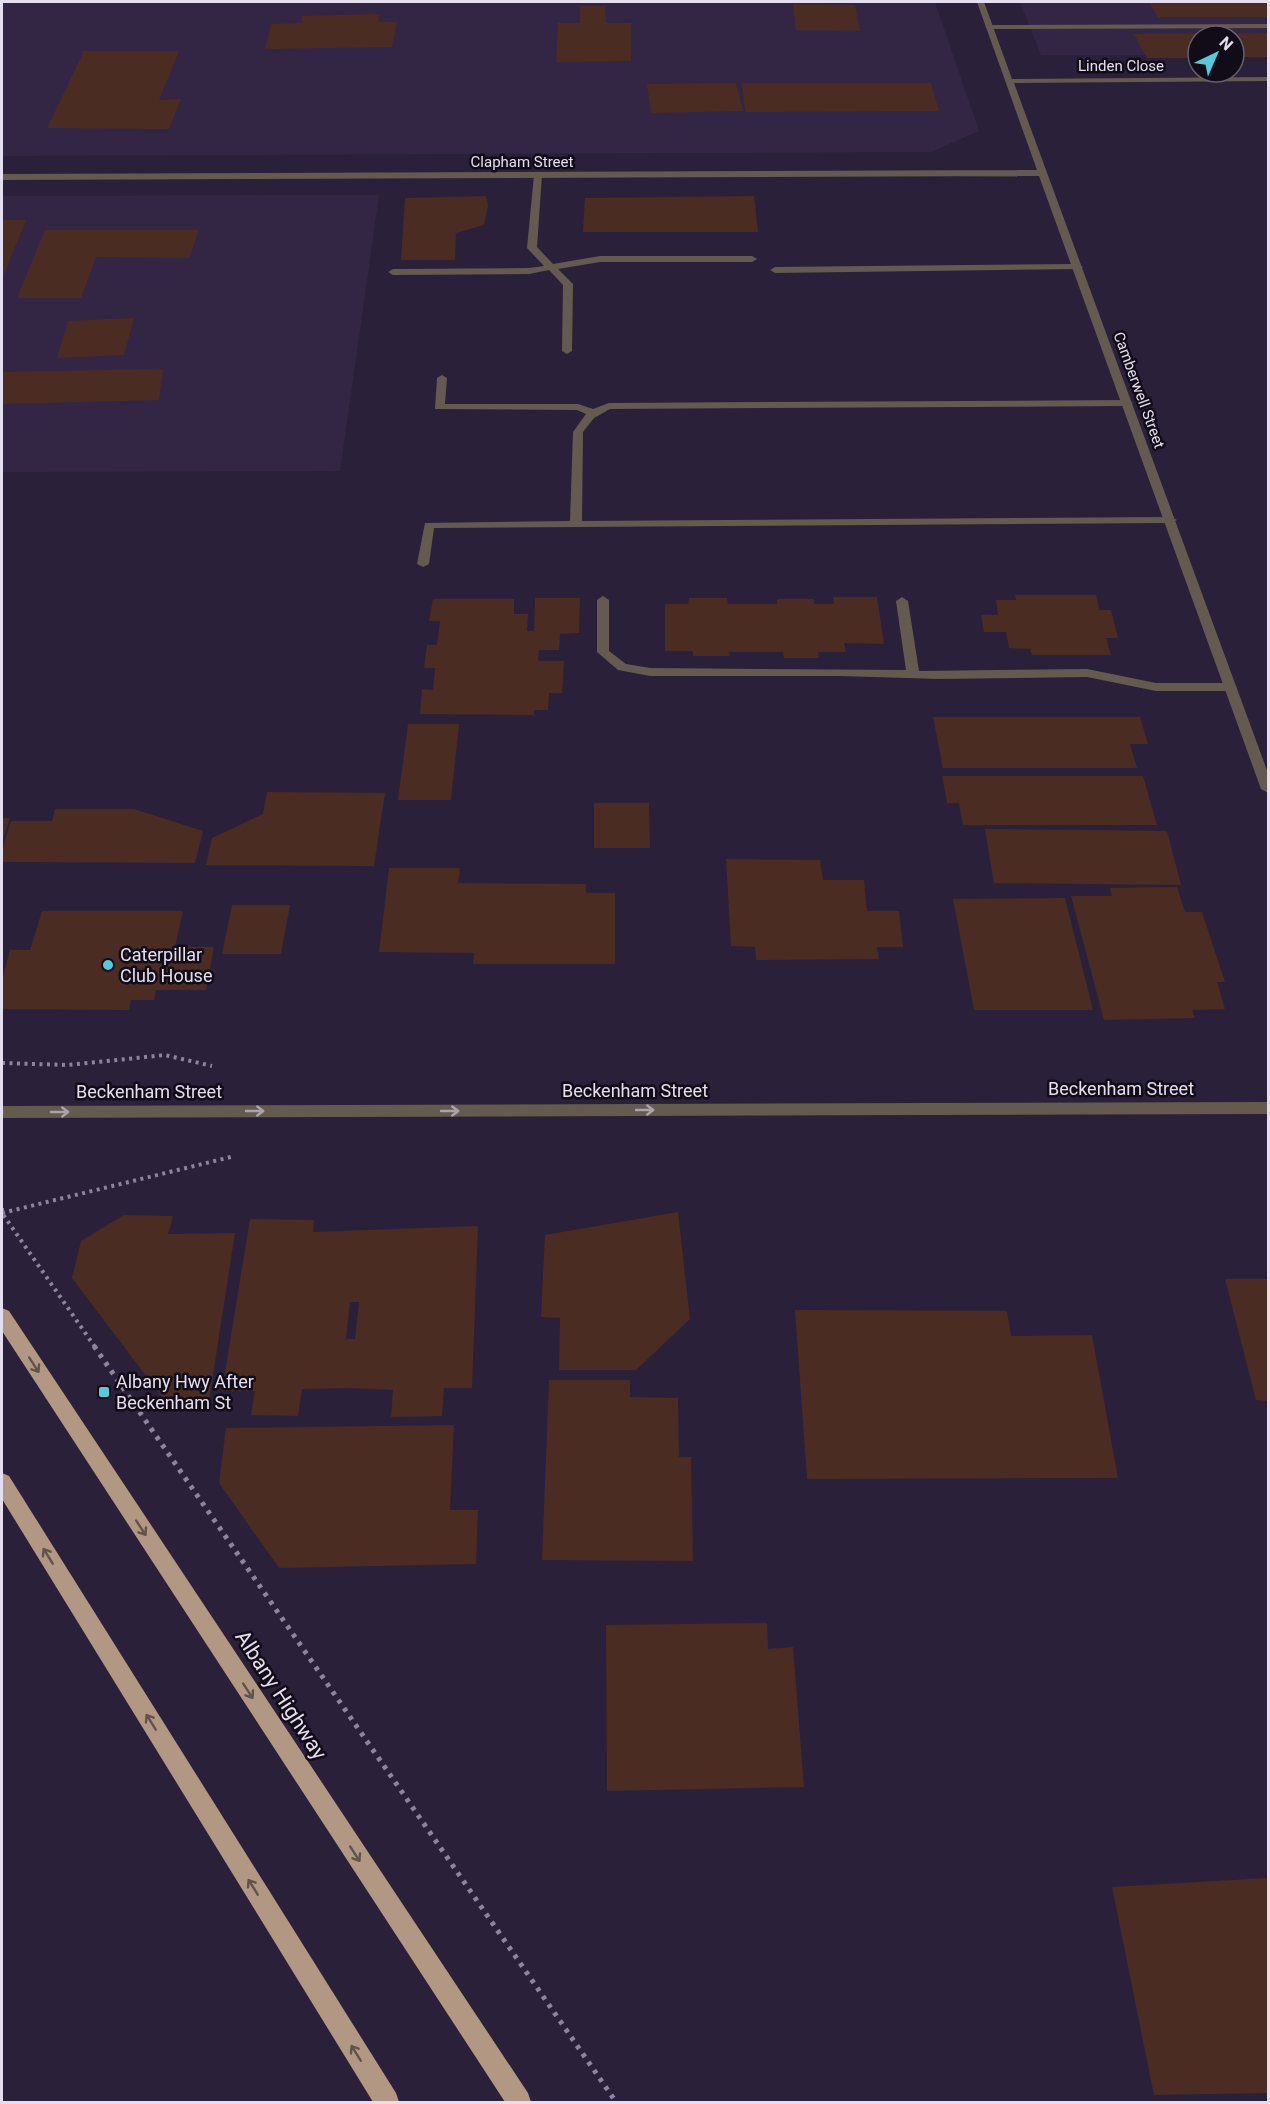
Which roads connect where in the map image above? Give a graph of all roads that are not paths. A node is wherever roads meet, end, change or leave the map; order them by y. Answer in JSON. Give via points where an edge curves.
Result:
{"nodes":[{"id":1,"x":980,"y":2,"type":"edge"},
{"id":2,"x":1269,"y":26,"type":"edge"},
{"id":3,"x":989,"y":27,"type":"junction"},
{"id":4,"x":1269,"y":79,"type":"edge"},
{"id":5,"x":1010,"y":81,"type":"junction"},
{"id":6,"x":1043,"y":173,"type":"junction"},
{"id":7,"x":538,"y":175,"type":"junction"},
{"id":8,"x":2,"y":177,"type":"edge"},
{"id":9,"x":752,"y":259,"type":"dead end"},
{"id":10,"x":550,"y":267,"type":"junction"},
{"id":11,"x":1078,"y":267,"type":"junction"},
{"id":12,"x":775,"y":270,"type":"dead end"},
{"id":13,"x":393,"y":272,"type":"dead end"},
{"id":14,"x":567,"y":351,"type":"dead end"},
{"id":15,"x":442,"y":378,"type":"dead end"},
{"id":16,"x":1128,"y":403,"type":"junction"},
{"id":17,"x":592,"y":412,"type":"junction"},
{"id":18,"x":1171,"y":520,"type":"junction"},
{"id":19,"x":576,"y":524,"type":"junction"},
{"id":20,"x":423,"y":564,"type":"dead end"},
{"id":21,"x":603,"y":600,"type":"dead end"},
{"id":22,"x":902,"y":601,"type":"dead end"},
{"id":23,"x":913,"y":674,"type":"junction"},
{"id":24,"x":1231,"y":687,"type":"junction"},
{"id":25,"x":1269,"y":789,"type":"edge"},
{"id":26,"x":1269,"y":1108,"type":"edge"},
{"id":27,"x":2,"y":1112,"type":"edge"},
{"id":28,"x":2,"y":1316,"type":"edge"},
{"id":29,"x":2,"y":1482,"type":"edge"},
{"id":30,"x":387,"y":2103,"type":"edge"},
{"id":31,"x":519,"y":2103,"type":"edge"}],
"edges":[{"from":1,"to":3,"type":"street","name":"Camberwell Street"},
{"from":2,"to":3,"type":"street"},
{"from":3,"to":5,"type":"street","name":"Camberwell Street"},
{"from":4,"to":5,"type":"street","name":"Linden Close"},
{"from":5,"to":6,"type":"street","name":"Camberwell Street"},
{"from":6,"to":7,"type":"street","name":"Clapham Street"},
{"from":6,"to":11,"type":"street","name":"Camberwell Street"},
{"from":7,"to":8,"type":"street","name":"Clapham Street"},
{"from":7,"to":10,"type":"street","via":[[532,248]]},
{"from":9,"to":10,"type":"street","via":[[600,259]]},
{"from":10,"to":13,"type":"street","via":[[530,271]]},
{"from":10,"to":14,"type":"street","via":[[568,284]]},
{"from":11,"to":12,"type":"street"},
{"from":11,"to":16,"type":"street","name":"Camberwell Street"},
{"from":15,"to":17,"type":"street","via":[[439,407],[578,407]]},
{"from":16,"to":17,"type":"street","via":[[634,405],[609,406]]},
{"from":16,"to":18,"type":"street","name":"Camberwell Street"},
{"from":17,"to":19,"type":"street","via":[[578,432]]},
{"from":18,"to":19,"type":"street"},
{"from":18,"to":24,"type":"street","name":"Camberwell Street"},
{"from":19,"to":20,"type":"street","via":[[429,525]]},
{"from":21,"to":23,"type":"street","via":[[603,652],[622,667],[650,672]]},
{"from":22,"to":23,"type":"street"},
{"from":23,"to":24,"type":"street","via":[[1087,673],[1156,687]]},
{"from":24,"to":25,"type":"street","name":"Camberwell Street"},
{"from":27,"to":26,"type":"street","name":"Beckenham Street","one_way":true},
{"from":28,"to":31,"type":"highway","name":"Albany Highway","one_way":true},
{"from":30,"to":29,"type":"highway","one_way":true}]}
